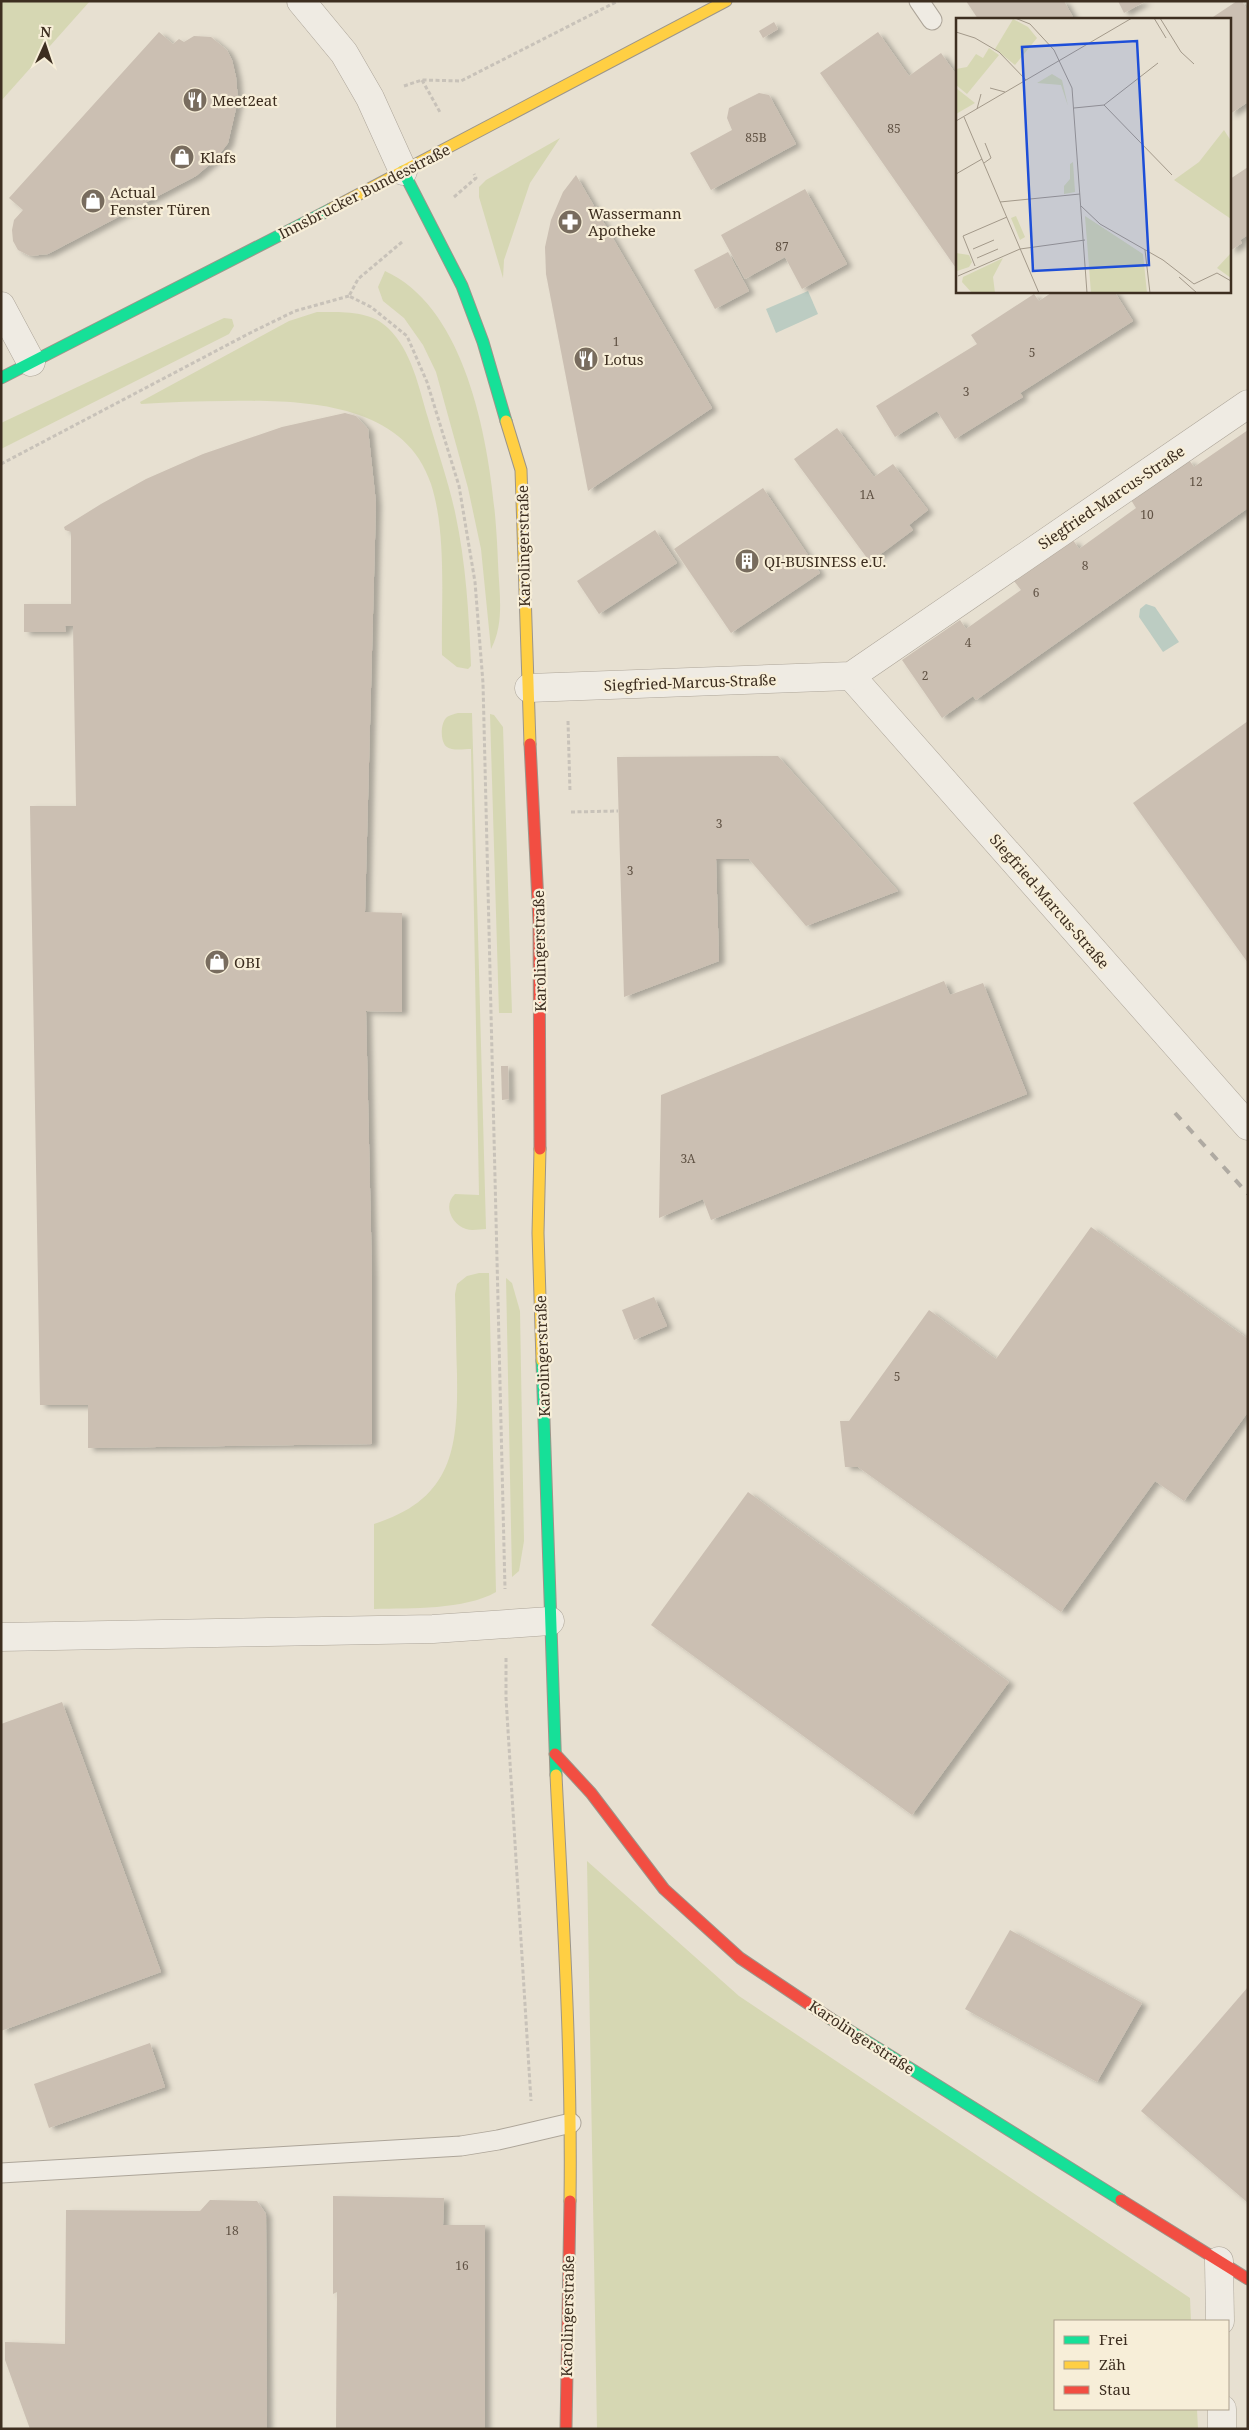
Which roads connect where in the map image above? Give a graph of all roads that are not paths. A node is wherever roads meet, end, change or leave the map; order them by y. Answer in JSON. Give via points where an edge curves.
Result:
{"nodes":[{"id":1,"x":301,"y":1,"type":"edge"},
{"id":2,"x":726,"y":1,"type":"edge"},
{"id":3,"x":919,"y":1,"type":"edge"},
{"id":4,"x":932,"y":20,"type":"dead end"},
{"id":5,"x":403,"y":171,"type":"junction"},
{"id":6,"x":1,"y":306,"type":"edge"},
{"id":7,"x":31,"y":362,"type":"junction"},
{"id":8,"x":1,"y":378,"type":"edge"},
{"id":9,"x":1248,"y":404,"type":"edge"},
{"id":10,"x":851,"y":676,"type":"junction"},
{"id":11,"x":528,"y":688,"type":"junction"},
{"id":12,"x":1248,"y":1126,"type":"edge"},
{"id":13,"x":550,"y":1621,"type":"junction"},
{"id":14,"x":1,"y":1637,"type":"edge"},
{"id":15,"x":555,"y":1754,"type":"junction"},
{"id":16,"x":570,"y":2123,"type":"junction"},
{"id":17,"x":1,"y":2173,"type":"edge"},
{"id":18,"x":1219,"y":2261,"type":"junction"},
{"id":19,"x":1248,"y":2279,"type":"edge"},
{"id":20,"x":1220,"y":2320,"type":"edge"},
{"id":21,"x":1222,"y":2410,"type":"edge"},
{"id":22,"x":566,"y":2429,"type":"edge"},
{"id":23,"x":1222,"y":2429,"type":"edge"}],
"edges":[{"from":1,"to":5,"type":"street","via":[[344,53],[370,98]]},
{"from":2,"to":5,"type":"street","name":"Innsbrucker Bundesstraße"},
{"from":3,"to":4,"type":"lane"},
{"from":5,"to":7,"type":"street","name":"Innsbrucker Bundesstraße"},
{"from":5,"to":11,"type":"street","name":"Karolingerstraße","via":[[462,286],[483,342],[521,470]]},
{"from":6,"to":7,"type":"street"},
{"from":7,"to":8,"type":"street","name":"Innsbrucker Bundesstraße"},
{"from":9,"to":10,"type":"street","name":"Siegfried-Marcus-Straße"},
{"from":10,"to":11,"type":"street","name":"Siegfried-Marcus-Straße"},
{"from":10,"to":12,"type":"street","name":"Siegfried-Marcus-Straße"},
{"from":11,"to":13,"type":"street","name":"Karolingerstraße","via":[[539,922],[541,1083],[538,1233]]},
{"from":13,"to":14,"type":"street","via":[[433,1629]]},
{"from":13,"to":15,"type":"street","name":"Karolingerstraße"},
{"from":15,"to":16,"type":"street","name":"Karolingerstraße"},
{"from":15,"to":18,"type":"street","name":"Karolingerstraße","via":[[591,1793],[664,1889],[740,1958],[846,2029]]},
{"from":16,"to":17,"type":"lane","via":[[461,2146]]},
{"from":16,"to":22,"type":"street","name":"Karolingerstraße"},
{"from":18,"to":19,"type":"street","name":"Karolingerstraße"},
{"from":18,"to":20,"type":"street"},
{"from":21,"to":23,"type":"street"}]}
